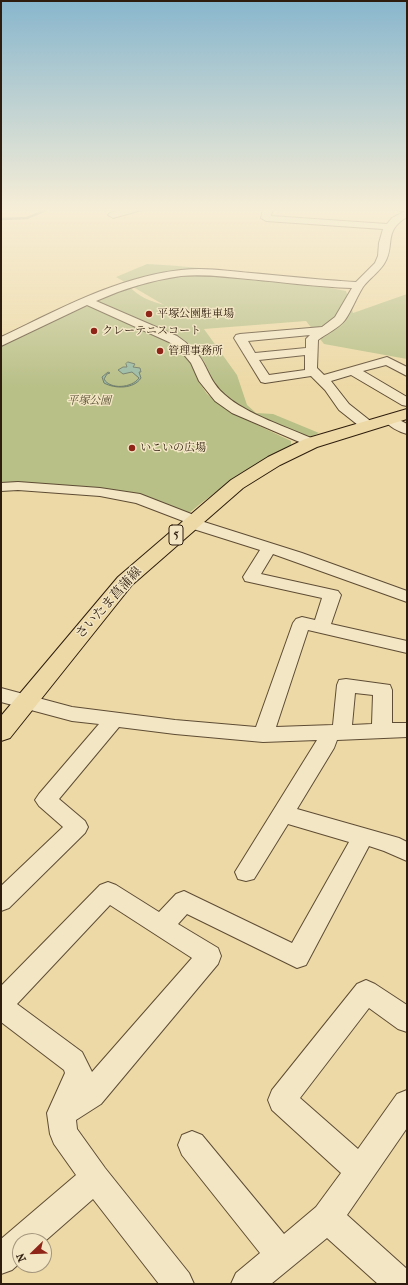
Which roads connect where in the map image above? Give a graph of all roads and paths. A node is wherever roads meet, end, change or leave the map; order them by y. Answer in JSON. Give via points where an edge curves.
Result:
{"nodes":[{"id":1,"x":375,"y":268,"type":"edge"},
{"id":2,"x":359,"y":285,"type":"junction"},
{"id":3,"x":86,"y":301,"type":"junction"},
{"id":4,"x":324,"y":330,"type":"junction"},
{"id":5,"x":1,"y":342,"type":"edge"},
{"id":6,"x":310,"y":351,"type":"junction"},
{"id":7,"x":252,"y":356,"type":"junction"},
{"id":8,"x":354,"y":372,"type":"junction"},
{"id":9,"x":407,"y":372,"type":"edge"},
{"id":10,"x":318,"y":376,"type":"junction"},
{"id":11,"x":407,"y":402,"type":"edge"},
{"id":12,"x":398,"y":417,"type":"edge"},
{"id":13,"x":368,"y":426,"type":"junction"},
{"id":14,"x":407,"y":430,"type":"edge"},
{"id":15,"x":310,"y":443,"type":"junction"},
{"id":16,"x":1,"y":487,"type":"edge"},
{"id":17,"x":192,"y":522,"type":"junction"},
{"id":18,"x":269,"y":548,"type":"junction"},
{"id":19,"x":407,"y":597,"type":"edge"},
{"id":20,"x":321,"y":628,"type":"junction"},
{"id":21,"x":407,"y":648,"type":"edge"},
{"id":22,"x":1,"y":695,"type":"edge"},
{"id":23,"x":26,"y":702,"type":"junction"},
{"id":24,"x":114,"y":720,"type":"junction"},
{"id":25,"x":382,"y":730,"type":"junction"},
{"id":26,"x":407,"y":730,"type":"edge"},
{"id":27,"x":1,"y":732,"type":"edge"},
{"id":28,"x":335,"y":732,"type":"junction"},
{"id":29,"x":263,"y":735,"type":"junction"},
{"id":30,"x":282,"y":814,"type":"junction"},
{"id":31,"x":363,"y":837,"type":"junction"},
{"id":32,"x":407,"y":852,"type":"edge"},
{"id":33,"x":246,"y":872,"type":"dead end"},
{"id":34,"x":1,"y":901,"type":"edge"},
{"id":35,"x":161,"y":926,"type":"junction"},
{"id":36,"x":1,"y":1003,"type":"edge"},
{"id":37,"x":1,"y":1007,"type":"edge"},
{"id":38,"x":407,"y":1020,"type":"edge"},
{"id":39,"x":407,"y":1104,"type":"edge"},
{"id":40,"x":61,"y":1113,"type":"junction"},
{"id":41,"x":192,"y":1145,"type":"dead end"},
{"id":42,"x":360,"y":1170,"type":"junction"},
{"id":43,"x":95,"y":1178,"type":"junction"},
{"id":44,"x":327,"y":1218,"type":"junction"},
{"id":45,"x":31,"y":1233,"type":"edge"},
{"id":46,"x":12,"y":1250,"type":"edge"},
{"id":47,"x":282,"y":1256,"type":"junction"},
{"id":48,"x":1,"y":1259,"type":"edge"},
{"id":49,"x":178,"y":1284,"type":"edge"},
{"id":50,"x":247,"y":1284,"type":"edge"},
{"id":51,"x":401,"y":1284,"type":"edge"}],
"edges":[{"from":1,"to":2,"type":"street"},
{"from":2,"to":3,"type":"street","via":[[189,271],[105,292]]},
{"from":2,"to":4,"type":"street","via":[[340,319]]},
{"from":3,"to":5,"type":"street"},
{"from":3,"to":15,"type":"street","via":[[173,339],[197,362],[205,381],[220,398],[237,410]]},
{"from":4,"to":6,"type":"street","via":[[312,339]]},
{"from":4,"to":7,"type":"street","via":[[240,338]]},
{"from":6,"to":7,"type":"street"},
{"from":6,"to":10,"type":"street","via":[[311,370]]},
{"from":7,"to":10,"type":"street","via":[[265,379]]},
{"from":8,"to":9,"type":"street","via":[[387,362]]},
{"from":8,"to":10,"type":"street"},
{"from":8,"to":11,"type":"street"},
{"from":10,"to":13,"type":"street","via":[[330,387],[344,407]]},
{"from":12,"to":13,"type":"main road","name":"さいたま菖蒲線","number":"5"},
{"from":12,"to":14,"type":"street"},
{"from":13,"to":15,"type":"main road","name":"さいたま菖蒲線","number":"5"},
{"from":15,"to":17,"type":"main road","name":"さいたま菖蒲線","number":"5","via":[[237,484]]},
{"from":16,"to":17,"type":"street","via":[[100,492],[140,499]]},
{"from":17,"to":18,"type":"street"},
{"from":17,"to":23,"type":"main road","name":"さいたま菖蒲線","number":"5","via":[[125,581]]},
{"from":18,"to":19,"type":"street"},
{"from":18,"to":20,"type":"street","via":[[251,577],[332,595]]},
{"from":20,"to":21,"type":"street"},
{"from":20,"to":29,"type":"street","via":[[302,623]]},
{"from":22,"to":23,"type":"street"},
{"from":23,"to":24,"type":"street","via":[[72,714]]},
{"from":23,"to":27,"type":"main road","name":"さいたま菖蒲線","number":"5"},
{"from":24,"to":29,"type":"street"},
{"from":24,"to":34,"type":"street","via":[[46,800],[77,827]]},
{"from":25,"to":26,"type":"street"},
{"from":25,"to":28,"type":"street"},
{"from":25,"to":28,"type":"street","via":[[383,690],[346,685]]},
{"from":28,"to":29,"type":"street"},
{"from":28,"to":30,"type":"street"},
{"from":30,"to":31,"type":"street"},
{"from":30,"to":33,"type":"street"},
{"from":31,"to":32,"type":"street","via":[[391,844]]},
{"from":31,"to":35,"type":"street","via":[[297,957],[184,901]]},
{"from":35,"to":36,"type":"street","via":[[108,892]]},
{"from":35,"to":40,"type":"street","via":[[209,956],[91,1094]]},
{"from":37,"to":40,"type":"street","via":[[73,1060],[79,1072]]},
{"from":38,"to":42,"type":"street","via":[[366,992],[282,1100]]},
{"from":39,"to":42,"type":"street"},
{"from":40,"to":43,"type":"street","via":[[64,1134]]},
{"from":41,"to":47,"type":"street"},
{"from":42,"to":44,"type":"street"},
{"from":43,"to":45,"type":"street"},
{"from":43,"to":49,"type":"street"},
{"from":44,"to":47,"type":"street"},
{"from":44,"to":51,"type":"street"},
{"from":46,"to":48,"type":"street"},
{"from":47,"to":50,"type":"street"}]}
